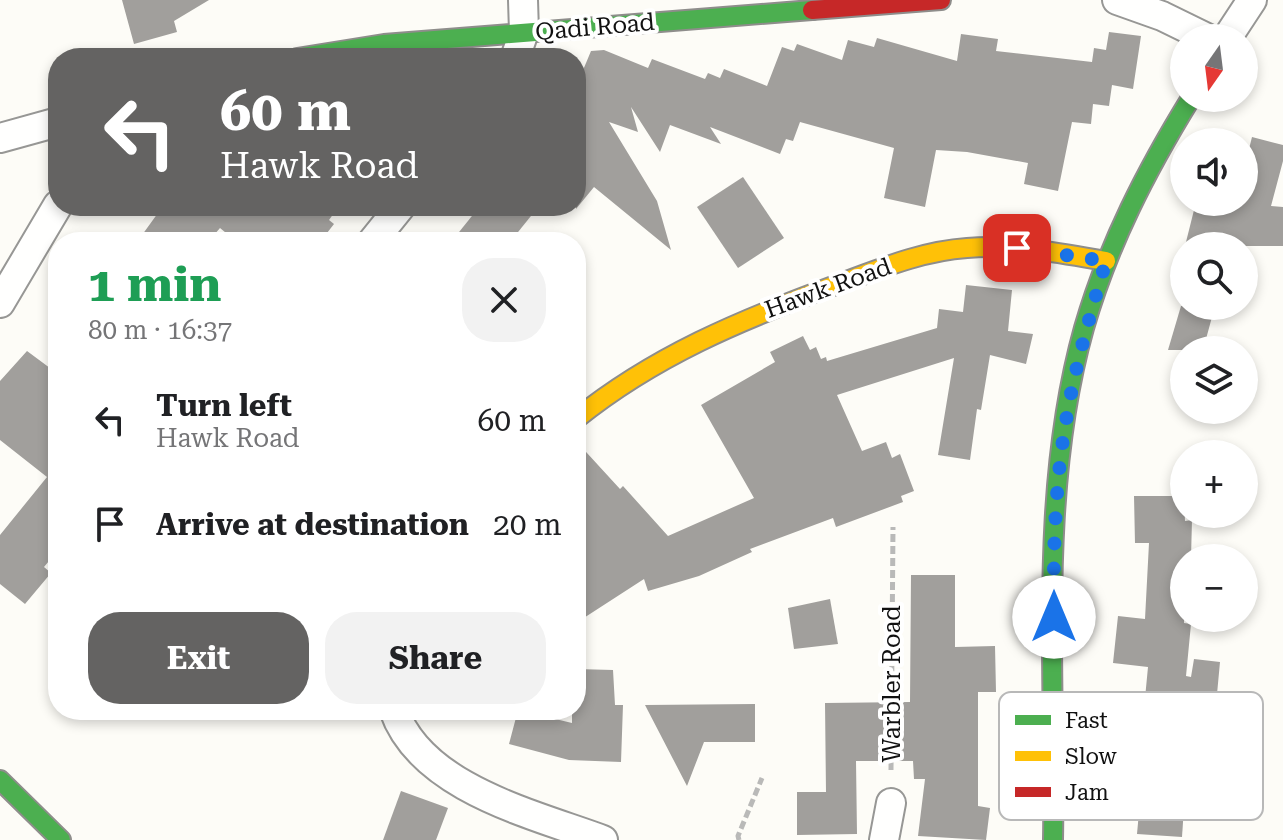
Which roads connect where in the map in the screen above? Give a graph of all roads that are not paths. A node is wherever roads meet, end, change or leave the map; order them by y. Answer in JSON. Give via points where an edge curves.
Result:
{"nodes":[{"id":1,"x":523,"y":0,"type":"edge"},
{"id":2,"x":941,"y":0,"type":"edge"},
{"id":3,"x":1117,"y":0,"type":"edge"},
{"id":4,"x":1252,"y":0,"type":"edge"},
{"id":5,"x":1178,"y":24,"type":"edge"},
{"id":6,"x":1236,"y":24,"type":"edge"},
{"id":7,"x":520,"y":45,"type":"edge"},
{"id":8,"x":359,"y":48,"type":"edge"},
{"id":9,"x":1183,"y":112,"type":"edge"},
{"id":10,"x":48,"y":125,"type":"edge"},
{"id":11,"x":0,"y":138,"type":"edge"},
{"id":12,"x":51,"y":216,"type":"edge"},
{"id":13,"x":393,"y":216,"type":"edge"},
{"id":14,"x":380,"y":232,"type":"edge"},
{"id":15,"x":1106,"y":261,"type":"junction"},
{"id":16,"x":0,"y":303,"type":"edge"},
{"id":17,"x":586,"y":412,"type":"edge"},
{"id":18,"x":1055,"y":692,"type":"edge"},
{"id":19,"x":399,"y":720,"type":"edge"},
{"id":20,"x":0,"y":780,"type":"edge"},
{"id":21,"x":891,"y":803,"type":"road end"},
{"id":22,"x":1054,"y":820,"type":"edge"},
{"id":23,"x":61,"y":840,"type":"edge"},
{"id":24,"x":603,"y":840,"type":"edge"},
{"id":25,"x":884,"y":840,"type":"edge"},
{"id":26,"x":1053,"y":840,"type":"edge"}],
"edges":[{"from":1,"to":7,"type":"street"},
{"from":2,"to":7,"type":"street","name":"Qadi Road"},
{"from":3,"to":5,"type":"street"},
{"from":4,"to":6,"type":"street"},
{"from":7,"to":8,"type":"street","name":"Qadi Road"},
{"from":9,"to":15,"type":"street","via":[[1137,189]]},
{"from":10,"to":11,"type":"street"},
{"from":12,"to":16,"type":"street"},
{"from":13,"to":14,"type":"street"},
{"from":15,"to":17,"type":"street","name":"Hawk Road","via":[[1017,248],[944,251],[904,261],[704,335]]},
{"from":15,"to":18,"type":"street","via":[[1083,337],[1057,496]]},
{"from":19,"to":24,"type":"street","via":[[424,757],[454,779]]},
{"from":20,"to":23,"type":"street"},
{"from":21,"to":25,"type":"street"},
{"from":22,"to":26,"type":"street"}]}
